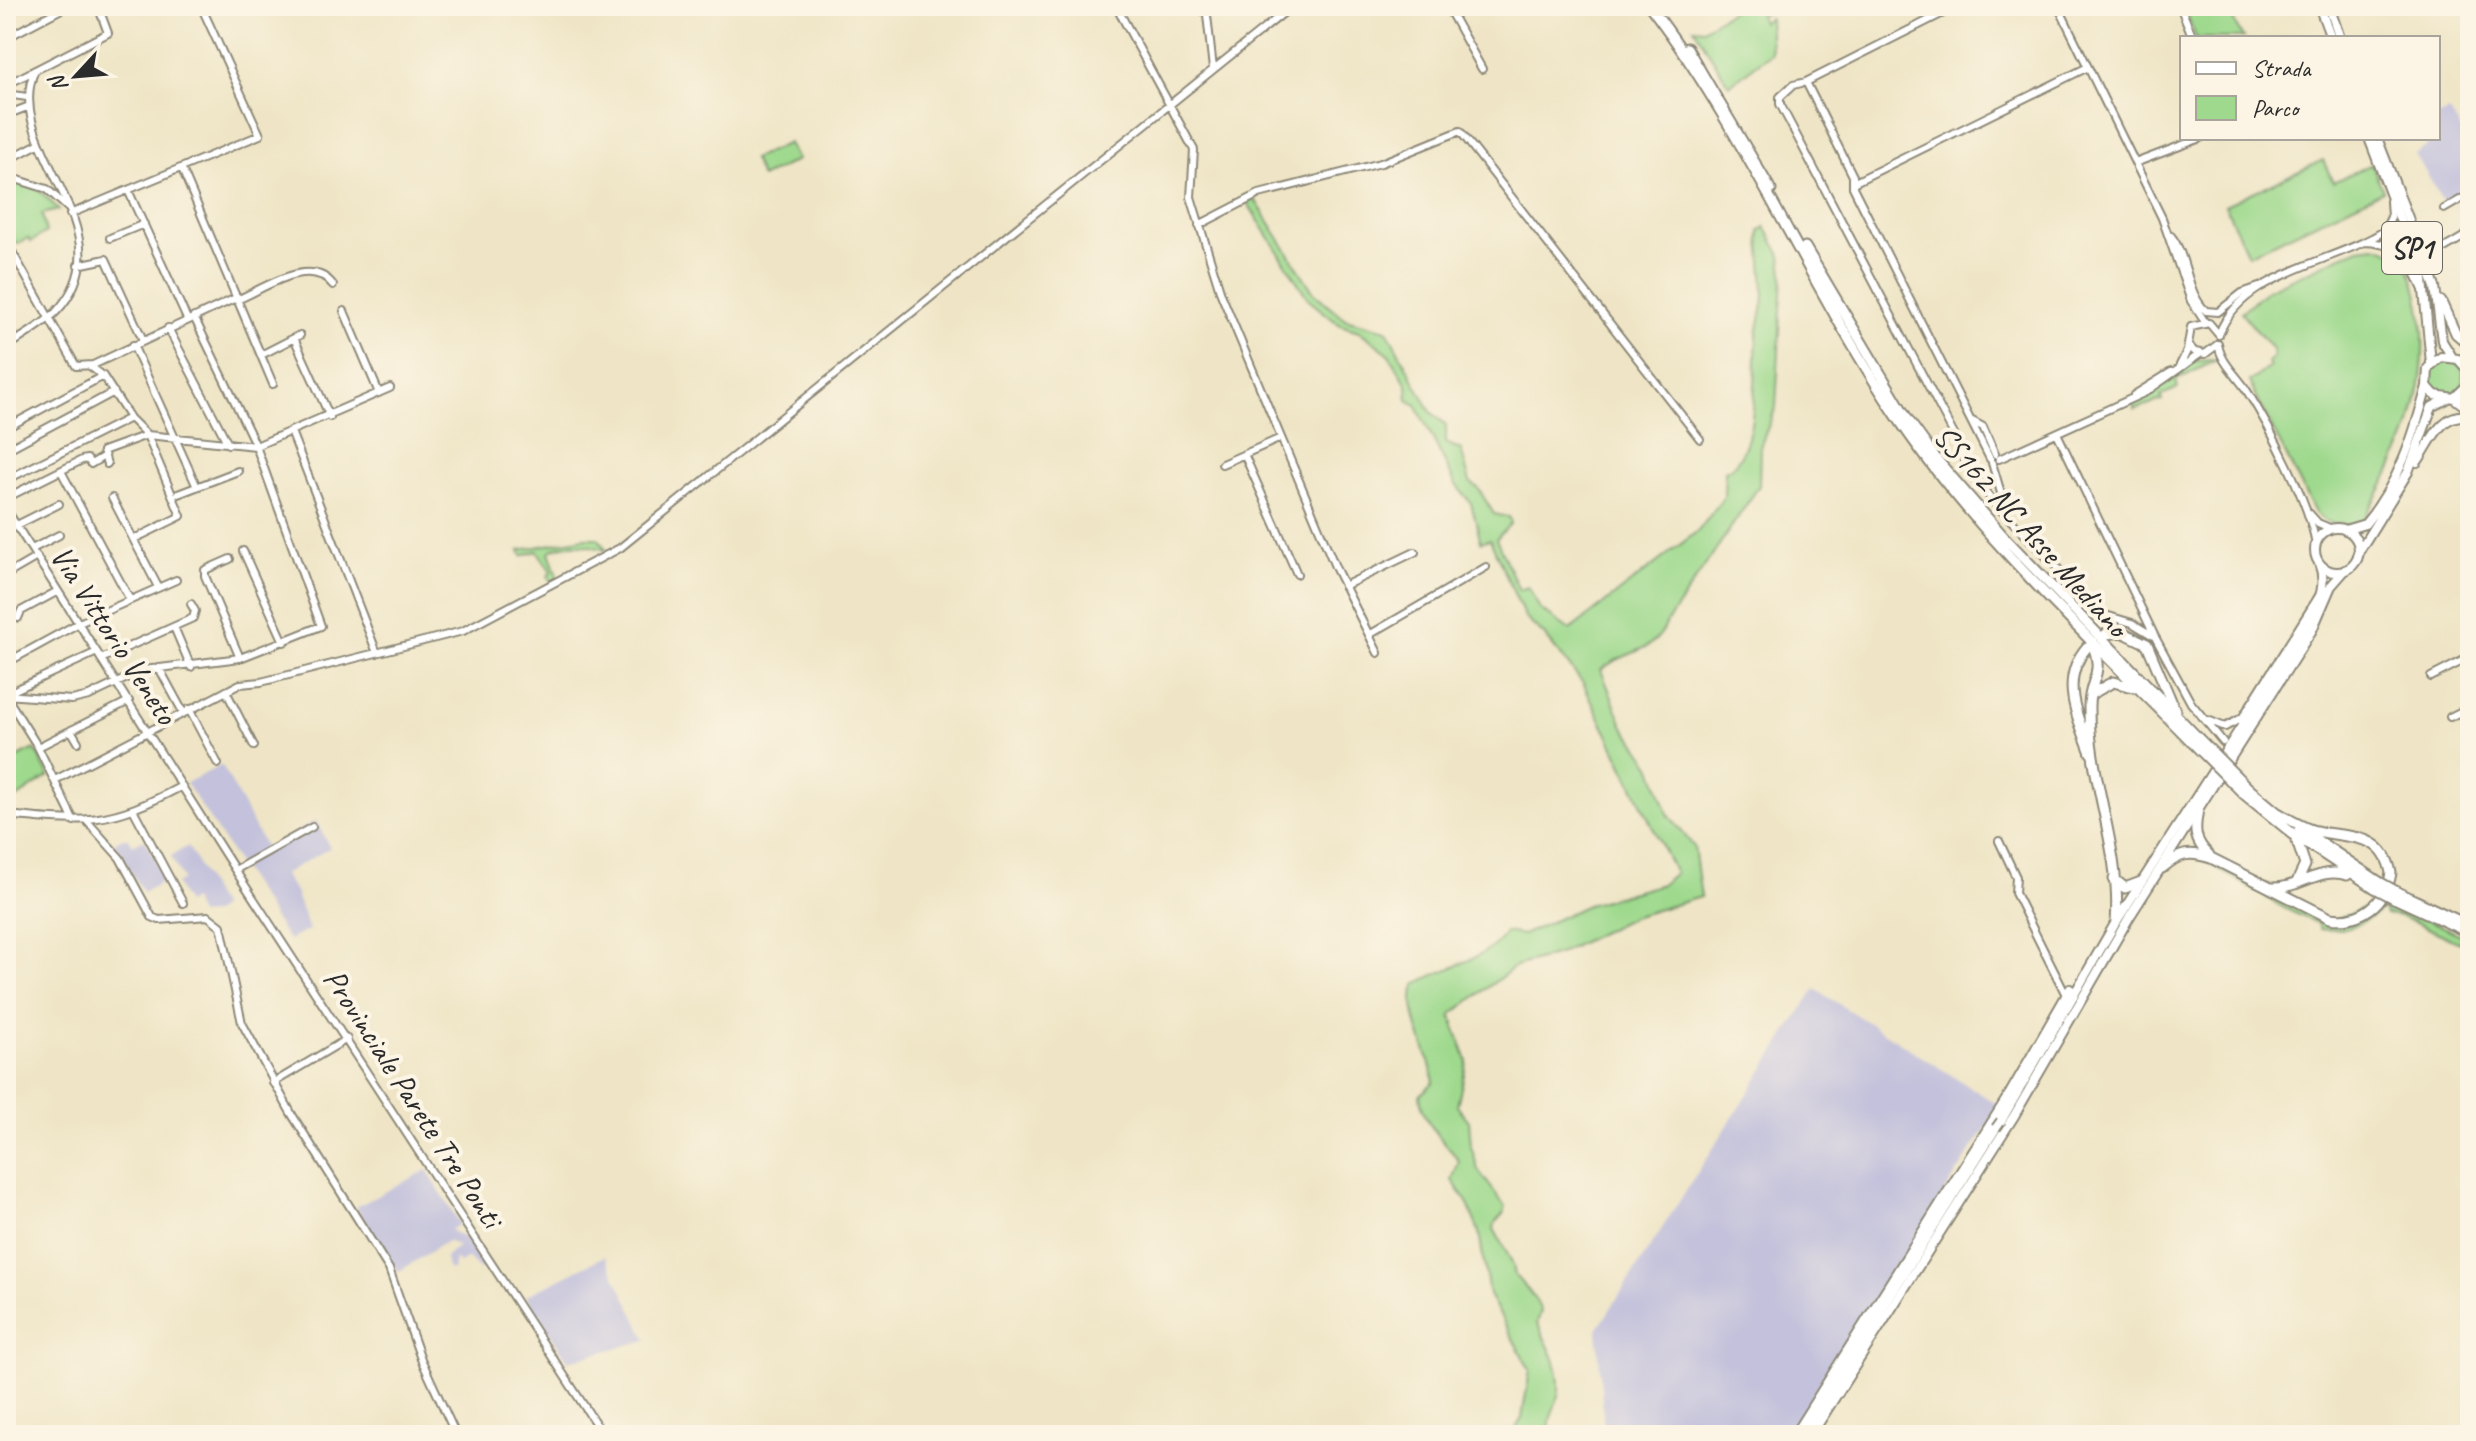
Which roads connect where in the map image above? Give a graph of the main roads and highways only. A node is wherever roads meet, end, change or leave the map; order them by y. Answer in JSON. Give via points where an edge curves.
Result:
{"nodes":[{"id":1,"x":1650,"y":6,"type":"edge"},
{"id":2,"x":1658,"y":6,"type":"edge"},
{"id":3,"x":2319,"y":6,"type":"edge"},
{"id":4,"x":2329,"y":6,"type":"edge"},
{"id":5,"x":2330,"y":36,"type":"edge"},
{"id":6,"x":2339,"y":36,"type":"edge"},
{"id":7,"x":1712,"y":95,"type":"junction"},
{"id":8,"x":2370,"y":140,"type":"edge"},
{"id":9,"x":2378,"y":140,"type":"edge"},
{"id":10,"x":2435,"y":287,"type":"junction"},
{"id":11,"x":2470,"y":346,"type":"edge"},
{"id":12,"x":2470,"y":356,"type":"edge"},
{"id":13,"x":2454,"y":357,"type":"junction"},
{"id":14,"x":2431,"y":363,"type":"junction"},
{"id":15,"x":2469,"y":381,"type":"edge"},
{"id":16,"x":2427,"y":386,"type":"junction"},
{"id":17,"x":2450,"y":399,"type":"junction"},
{"id":18,"x":2470,"y":410,"type":"edge"},
{"id":19,"x":2470,"y":417,"type":"edge"},
{"id":20,"x":2408,"y":472,"type":"junction"},
{"id":21,"x":2345,"y":530,"type":"junction"},
{"id":22,"x":2002,"y":540,"type":"junction"},
{"id":23,"x":2358,"y":553,"type":"junction"},
{"id":24,"x":2319,"y":563,"type":"junction"},
{"id":25,"x":2345,"y":570,"type":"junction"},
{"id":26,"x":2106,"y":634,"type":"dead end"},
{"id":27,"x":2088,"y":643,"type":"junction"},
{"id":28,"x":2140,"y":689,"type":"junction"},
{"id":29,"x":2093,"y":693,"type":"junction"},
{"id":30,"x":2183,"y":724,"type":"junction"},
{"id":31,"x":2196,"y":741,"type":"junction"},
{"id":32,"x":2097,"y":767,"type":"junction"},
{"id":33,"x":2246,"y":791,"type":"junction"},
{"id":34,"x":2198,"y":810,"type":"junction"},
{"id":35,"x":2278,"y":813,"type":"junction"},
{"id":36,"x":2293,"y":834,"type":"junction"},
{"id":37,"x":2211,"y":858,"type":"junction"},
{"id":38,"x":2162,"y":868,"type":"junction"},
{"id":39,"x":2114,"y":879,"type":"junction"},
{"id":40,"x":2359,"y":879,"type":"junction"},
{"id":41,"x":2141,"y":882,"type":"junction"},
{"id":42,"x":2295,"y":884,"type":"junction"},
{"id":43,"x":2377,"y":885,"type":"junction"},
{"id":44,"x":2270,"y":888,"type":"junction"},
{"id":45,"x":2396,"y":895,"type":"junction"},
{"id":46,"x":2116,"y":922,"type":"junction"},
{"id":47,"x":2470,"y":926,"type":"edge"},
{"id":48,"x":2470,"y":933,"type":"edge"},
{"id":49,"x":2088,"y":967,"type":"junction"},
{"id":50,"x":2000,"y":1123,"type":"junction"},
{"id":51,"x":1794,"y":1435,"type":"edge"},
{"id":52,"x":1802,"y":1435,"type":"edge"},
{"id":53,"x":1811,"y":1435,"type":"edge"}],
"edges":[{"from":1,"to":7,"type":"highway","name":"SS162 NC Asse Mediano"},
{"from":2,"to":7,"type":"highway","name":"SS162 NC Asse Mediano"},
{"from":3,"to":5,"type":"main road"},
{"from":4,"to":6,"type":"main road"},
{"from":7,"to":22,"type":"highway","name":"SS162 NC Asse Mediano","via":[[1908,420]]},
{"from":8,"to":14,"type":"main road","number":"SP1","via":[[2423,280]]},
{"from":9,"to":10,"type":"main road","number":"SP1"},
{"from":10,"to":11,"type":"main road","via":[[2456,334]]},
{"from":10,"to":13,"type":"main road","number":"SP1","via":[[2442,341]]},
{"from":12,"to":13,"type":"main road"},
{"from":13,"to":14,"type":"main road"},
{"from":13,"to":15,"type":"main road","via":[[2464,363]]},
{"from":14,"to":16,"type":"main road"},
{"from":15,"to":17,"type":"main road"},
{"from":16,"to":17,"type":"main road"},
{"from":16,"to":21,"type":"main road","via":[[2395,480],[2365,524]]},
{"from":17,"to":18,"type":"main road"},
{"from":17,"to":20,"type":"main road","via":[[2437,403],[2428,415]]},
{"from":19,"to":20,"type":"main road","via":[[2448,419]]},
{"from":20,"to":23,"type":"main road"},
{"from":21,"to":23,"type":"main road","via":[[2356,539]]},
{"from":21,"to":24,"type":"main road","via":[[2322,534],[2316,545]]},
{"from":22,"to":27,"type":"highway","name":"SS162 NC Asse Mediano"},
{"from":22,"to":30,"type":"highway","name":"SS162 NC Asse Mediano"},
{"from":23,"to":25,"type":"main road"},
{"from":24,"to":25,"type":"main road","via":[[2331,571]]},
{"from":24,"to":41,"type":"main road","via":[[2324,579],[2310,620]]},
{"from":25,"to":34,"type":"main road"},
{"from":26,"to":30,"type":"highway","via":[[2122,632],[2147,644]]},
{"from":27,"to":28,"type":"highway","name":"SS162 NC Asse Mediano"},
{"from":27,"to":29,"type":"highway","via":[[2098,659]]},
{"from":27,"to":32,"type":"highway","via":[[2070,676],[2070,690]]},
{"from":28,"to":29,"type":"highway","via":[[2113,682]]},
{"from":28,"to":31,"type":"highway","name":"SS162 NC Asse Mediano"},
{"from":29,"to":32,"type":"highway","via":[[2089,706]]},
{"from":30,"to":31,"type":"highway","name":"SS162 NC Asse Mediano"},
{"from":31,"to":33,"type":"highway","name":"SS162 NC Asse Mediano","bridge":true},
{"from":32,"to":39,"type":"highway"},
{"from":33,"to":35,"type":"highway","name":"SS162 NC Asse Mediano"},
{"from":33,"to":36,"type":"highway","name":"SS162 NC Asse Mediano"},
{"from":34,"to":37,"type":"highway","via":[[2196,840]]},
{"from":34,"to":38,"type":"main road"},
{"from":35,"to":43,"type":"highway","name":"SS162 NC Asse Mediano"},
{"from":35,"to":44,"type":"highway","via":[[2314,830],[2374,842],[2391,873],[2386,891],[2372,908],[2346,921],[2311,912]]},
{"from":36,"to":40,"type":"highway","name":"SS162 NC Asse Mediano"},
{"from":36,"to":42,"type":"highway","via":[[2305,856]]},
{"from":37,"to":38,"type":"highway","via":[[2182,853]]},
{"from":37,"to":44,"type":"highway"},
{"from":38,"to":50,"type":"main road"},
{"from":39,"to":41,"type":"highway","via":[[2125,888]]},
{"from":39,"to":46,"type":"highway"},
{"from":40,"to":42,"type":"highway","via":[[2325,873]]},
{"from":40,"to":43,"type":"highway","name":"SS162 NC Asse Mediano"},
{"from":41,"to":46,"type":"main road"},
{"from":42,"to":44,"type":"highway"},
{"from":43,"to":45,"type":"highway","name":"SS162 NC Asse Mediano","bridge":true},
{"from":45,"to":47,"type":"highway","name":"SS162 NC Asse Mediano"},
{"from":45,"to":48,"type":"highway","name":"SS162 NC Asse Mediano"},
{"from":46,"to":49,"type":"main road"},
{"from":49,"to":50,"type":"main road"},
{"from":49,"to":50,"type":"main road","via":[[2066,995]]},
{"from":50,"to":51,"type":"main road"},
{"from":50,"to":52,"type":"main road"},
{"from":50,"to":53,"type":"main road"}]}
